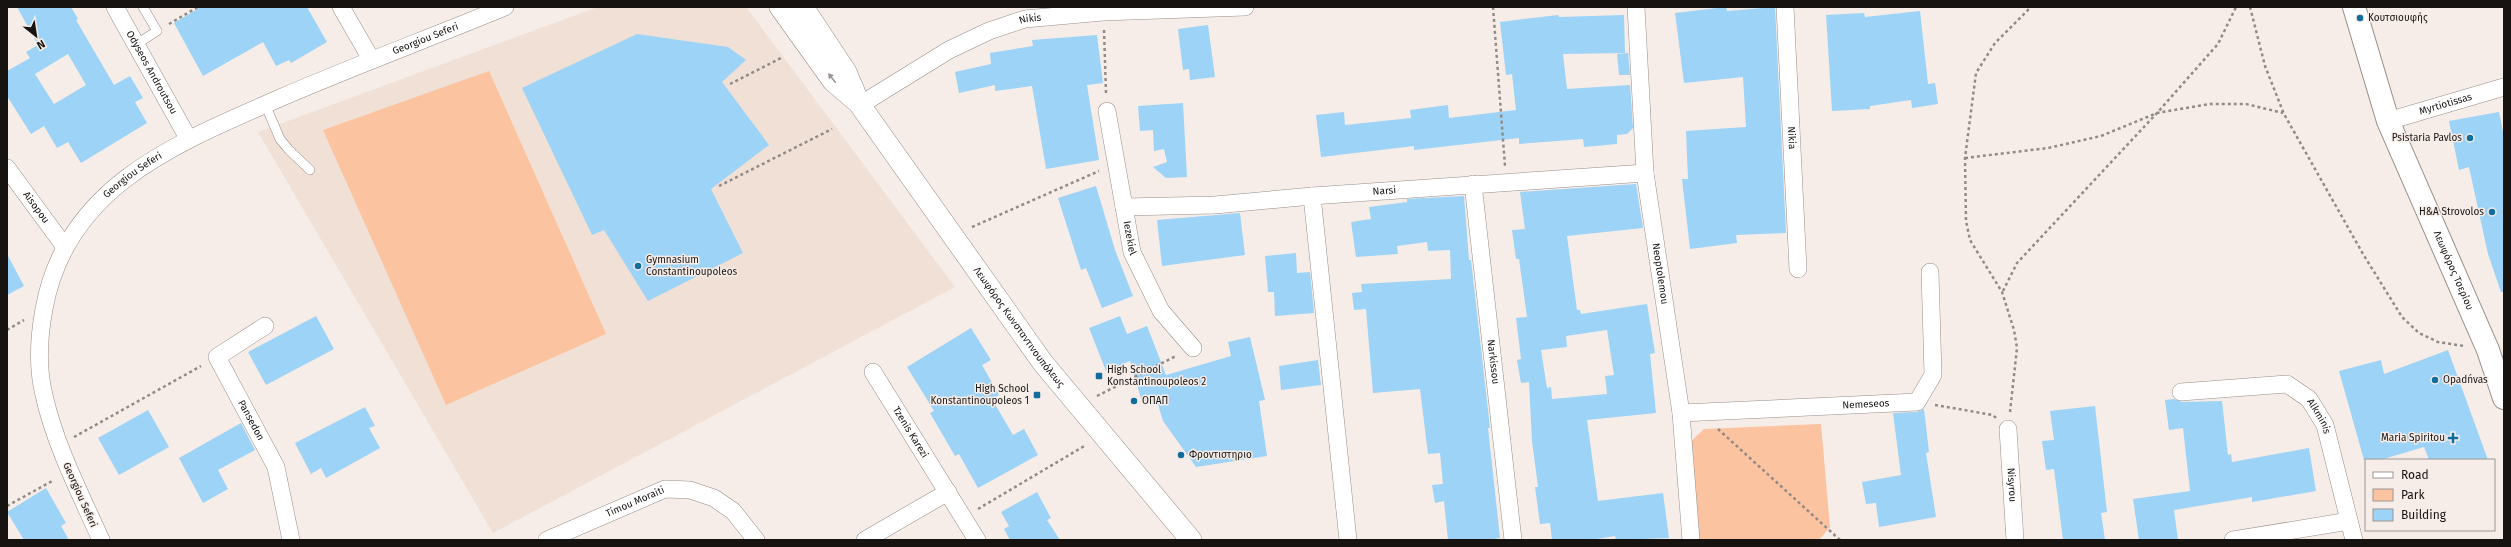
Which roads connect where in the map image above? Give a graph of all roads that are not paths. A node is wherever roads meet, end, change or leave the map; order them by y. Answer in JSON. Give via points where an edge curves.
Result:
{"nodes":[{"id":1,"x":115,"y":7,"type":"edge"},
{"id":2,"x":143,"y":7,"type":"edge"},
{"id":3,"x":341,"y":7,"type":"edge"},
{"id":4,"x":505,"y":7,"type":"edge"},
{"id":5,"x":780,"y":7,"type":"edge"},
{"id":6,"x":803,"y":7,"type":"edge"},
{"id":7,"x":1245,"y":7,"type":"edge"},
{"id":8,"x":1636,"y":7,"type":"edge"},
{"id":9,"x":1785,"y":7,"type":"edge"},
{"id":10,"x":2354,"y":7,"type":"edge"},
{"id":11,"x":1103,"y":9,"type":"edge"},
{"id":12,"x":135,"y":45,"type":"junction"},
{"id":13,"x":371,"y":59,"type":"junction"},
{"id":14,"x":2504,"y":87,"type":"edge"},
{"id":15,"x":266,"y":104,"type":"junction"},
{"id":16,"x":860,"y":105,"type":"junction"},
{"id":17,"x":1107,"y":111,"type":"road end"},
{"id":18,"x":2388,"y":121,"type":"junction"},
{"id":19,"x":188,"y":138,"type":"junction"},
{"id":20,"x":7,"y":168,"type":"edge"},
{"id":21,"x":310,"y":170,"type":"dead end"},
{"id":22,"x":1645,"y":173,"type":"junction"},
{"id":23,"x":1473,"y":184,"type":"junction"},
{"id":24,"x":1312,"y":196,"type":"junction"},
{"id":25,"x":1124,"y":207,"type":"junction"},
{"id":26,"x":65,"y":247,"type":"junction"},
{"id":27,"x":1798,"y":269,"type":"dead end"},
{"id":28,"x":1930,"y":272,"type":"dead end"},
{"id":29,"x":265,"y":326,"type":"dead end"},
{"id":30,"x":1193,"y":348,"type":"road end"},
{"id":31,"x":873,"y":372,"type":"dead end"},
{"id":32,"x":2181,"y":392,"type":"dead end"},
{"id":33,"x":2504,"y":398,"type":"edge"},
{"id":34,"x":1681,"y":413,"type":"junction"},
{"id":35,"x":2008,"y":429,"type":"road end"},
{"id":36,"x":948,"y":492,"type":"junction"},
{"id":37,"x":2349,"y":521,"type":"junction"},
{"id":38,"x":101,"y":540,"type":"edge"},
{"id":39,"x":290,"y":540,"type":"edge"},
{"id":40,"x":548,"y":540,"type":"edge"},
{"id":41,"x":756,"y":540,"type":"edge"},
{"id":42,"x":865,"y":540,"type":"edge"},
{"id":43,"x":977,"y":540,"type":"edge"},
{"id":44,"x":1192,"y":540,"type":"edge"},
{"id":45,"x":1348,"y":540,"type":"edge"},
{"id":46,"x":1513,"y":540,"type":"edge"},
{"id":47,"x":1691,"y":540,"type":"edge"},
{"id":48,"x":2015,"y":540,"type":"edge"},
{"id":49,"x":2233,"y":540,"type":"edge"},
{"id":50,"x":2354,"y":540,"type":"edge"}],
"edges":[{"from":1,"to":12,"type":"street","name":"Odyseos Androutsou"},
{"from":2,"to":12,"type":"lane","via":[[157,31]]},
{"from":3,"to":13,"type":"street"},
{"from":4,"to":13,"type":"street","name":"Georgiou Seferi"},
{"from":16,"to":5,"type":"street","name":"Λεωφόρος Κωνσταντινουπόλεως","one_way":true,"via":[[833,81]]},
{"from":6,"to":16,"type":"street","name":"Λεωφόρος Κωνσταντινουπόλεως","via":[[846,72]]},
{"from":7,"to":11,"type":"street","name":"Nikis"},
{"from":8,"to":22,"type":"street","name":"Neoptolemou"},
{"from":9,"to":27,"type":"street","name":"Nikia"},
{"from":10,"to":18,"type":"main road","name":"Λεωφόρος Τσερίου"},
{"from":11,"to":16,"type":"street","name":"Nikis","via":[[1025,19],[989,31],[929,61]]},
{"from":12,"to":19,"type":"street","name":"Odyseos Androutsou"},
{"from":13,"to":15,"type":"street","name":"Georgiou Seferi"},
{"from":14,"to":18,"type":"street","name":"Myrtiotissas"},
{"from":15,"to":19,"type":"street","name":"Georgiou Seferi"},
{"from":15,"to":21,"type":"lane","via":[[280,139]]},
{"from":16,"to":44,"type":"street","name":"Λεωφόρος Κωνσταντινουπόλεως","via":[[1043,363]]},
{"from":17,"to":25,"type":"street","name":"Iezekiel"},
{"from":18,"to":33,"type":"main road","name":"Λεωφόρος Τσερίου","via":[[2488,350]]},
{"from":19,"to":26,"type":"street","name":"Georgiou Seferi","via":[[140,166],[106,193],[81,221]]},
{"from":20,"to":26,"type":"street","name":"Aisopou"},
{"from":22,"to":23,"type":"street","name":"Narsi"},
{"from":22,"to":34,"type":"street","name":"Neoptolemou"},
{"from":23,"to":24,"type":"street","name":"Narsi"},
{"from":23,"to":46,"type":"street","name":"Narkissou"},
{"from":24,"to":25,"type":"street","name":"Narsi","via":[[1215,205]]},
{"from":24,"to":45,"type":"street"},
{"from":25,"to":30,"type":"street","name":"Iezekiel","via":[[1132,252],[1161,311]]},
{"from":26,"to":38,"type":"street","name":"Georgiou Seferi","via":[[48,287],[40,330],[43,394],[70,471]]},
{"from":28,"to":34,"type":"street","name":"Nemeseos","via":[[1932,375],[1917,402]]},
{"from":29,"to":39,"type":"street","name":"Pansedon","via":[[217,358],[276,467]]},
{"from":31,"to":36,"type":"street","name":"Tzenis Karezi"},
{"from":32,"to":37,"type":"street","name":"Alkminis","via":[[2287,384],[2309,399],[2325,425]]},
{"from":34,"to":47,"type":"street","name":"Neoptolemou"},
{"from":35,"to":48,"type":"street","name":"Nisyrou"},
{"from":36,"to":42,"type":"street"},
{"from":36,"to":43,"type":"street","name":"Tzenis Karezi"},
{"from":37,"to":49,"type":"street"},
{"from":37,"to":50,"type":"street","name":"Alkminis"},
{"from":40,"to":41,"type":"street","name":"Timou Moraiti","via":[[665,489],[690,490],[714,498],[732,511]]}]}
